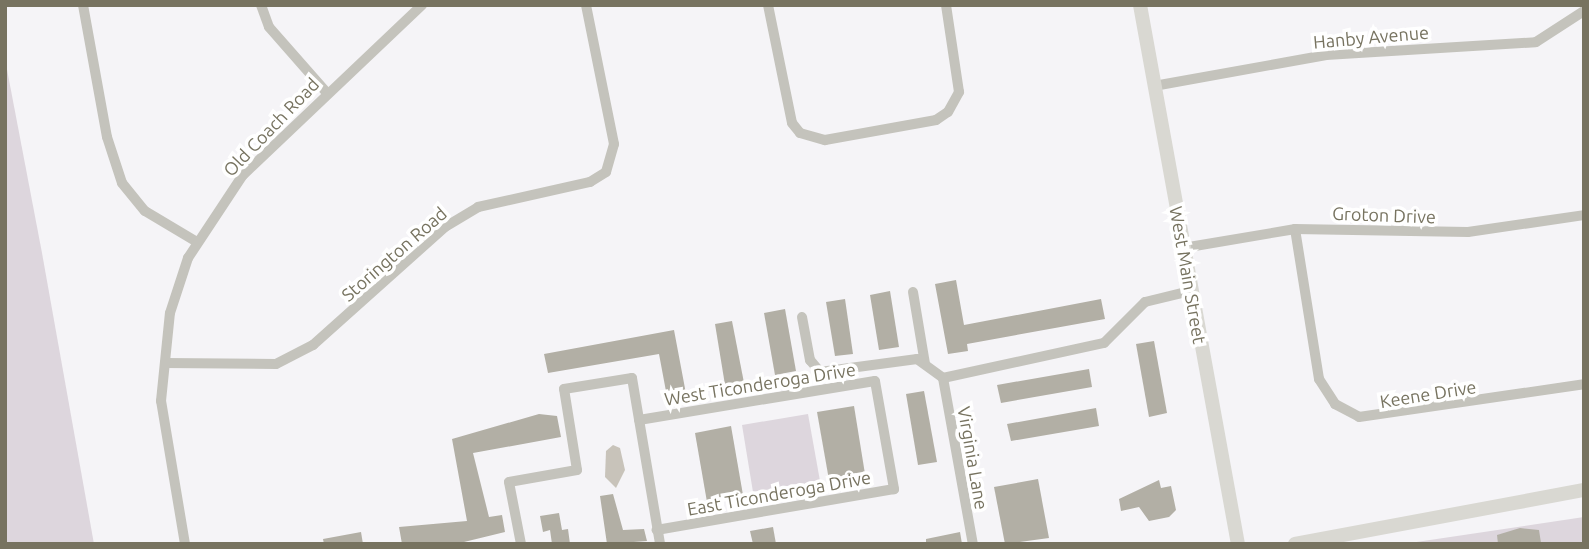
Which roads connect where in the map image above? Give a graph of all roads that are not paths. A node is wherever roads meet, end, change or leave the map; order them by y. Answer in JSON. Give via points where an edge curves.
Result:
{"nodes":[{"id":1,"x":83,"y":5,"type":"edge"},
{"id":2,"x":261,"y":5,"type":"edge"},
{"id":3,"x":422,"y":5,"type":"edge"},
{"id":4,"x":586,"y":5,"type":"edge"},
{"id":5,"x":768,"y":5,"type":"edge"},
{"id":6,"x":946,"y":5,"type":"edge"},
{"id":7,"x":1140,"y":5,"type":"edge"},
{"id":8,"x":1584,"y":11,"type":"edge"},
{"id":9,"x":1154,"y":86,"type":"junction"},
{"id":10,"x":327,"y":93,"type":"junction"},
{"id":11,"x":1584,"y":215,"type":"edge"},
{"id":12,"x":1296,"y":229,"type":"junction"},
{"id":13,"x":197,"y":242,"type":"junction"},
{"id":14,"x":1183,"y":248,"type":"junction"},
{"id":15,"x":1190,"y":291,"type":"junction"},
{"id":16,"x":913,"y":292,"type":"dead end"},
{"id":17,"x":802,"y":317,"type":"dead end"},
{"id":18,"x":165,"y":363,"type":"junction"},
{"id":19,"x":925,"y":363,"type":"junction"},
{"id":20,"x":943,"y":378,"type":"junction"},
{"id":21,"x":1584,"y":384,"type":"edge"},
{"id":22,"x":639,"y":420,"type":"junction"},
{"id":23,"x":884,"y":435,"type":"joint"},
{"id":24,"x":1584,"y":490,"type":"edge"},
{"id":25,"x":657,"y":530,"type":"junction"},
{"id":26,"x":185,"y":544,"type":"edge"},
{"id":27,"x":521,"y":544,"type":"edge"},
{"id":28,"x":660,"y":544,"type":"edge"},
{"id":29,"x":973,"y":544,"type":"edge"},
{"id":30,"x":1238,"y":544,"type":"edge"},
{"id":31,"x":1295,"y":544,"type":"edge"}],
"edges":[{"from":1,"to":13,"type":"street","via":[[107,137],[122,183],[145,211]]},
{"from":2,"to":10,"type":"street","via":[[269,27]]},
{"from":3,"to":10,"type":"street","name":"Old Coach Road"},
{"from":4,"to":18,"type":"street","name":"Storington Road","via":[[614,144],[606,172],[590,182],[478,207],[445,227],[313,345],[276,364]]},
{"from":5,"to":6,"type":"street","via":[[788,111],[800,133],[825,140],[936,120],[955,103],[958,72]]},
{"from":7,"to":9,"type":"main road","name":"West Main Street"},
{"from":8,"to":9,"type":"street","name":"Hanby Avenue","via":[[1536,42],[1326,55]]},
{"from":9,"to":14,"type":"main road","name":"West Main Street"},
{"from":10,"to":13,"type":"street","name":"Old Coach Road","via":[[243,175]]},
{"from":11,"to":12,"type":"street","name":"Groton Drive","via":[[1455,233]]},
{"from":12,"to":14,"type":"street","name":"Groton Drive"},
{"from":12,"to":21,"type":"street","name":"Keene Drive","via":[[1319,379],[1335,404],[1359,417]]},
{"from":13,"to":18,"type":"street","name":"Old Coach Road","via":[[170,313]]},
{"from":14,"to":15,"type":"main road","name":"West Main Street"},
{"from":15,"to":20,"type":"street","via":[[1145,302],[1104,343]]},
{"from":15,"to":30,"type":"main road","name":"West Main Street"},
{"from":16,"to":19,"type":"street"},
{"from":17,"to":19,"type":"street","via":[[810,360],[820,372],[903,360]]},
{"from":18,"to":26,"type":"street","name":"Old Coach Road","via":[[161,401]]},
{"from":19,"to":20,"type":"street"},
{"from":20,"to":29,"type":"street","name":"Virginia Lane"},
{"from":22,"to":23,"type":"street","name":"West Ticonderoga Drive","via":[[875,382]]},
{"from":22,"to":25,"type":"street"},
{"from":22,"to":27,"type":"street","via":[[632,378],[564,388],[577,470],[509,481]]},
{"from":23,"to":25,"type":"street","name":"East Ticonderoga Drive","via":[[894,489]]},
{"from":24,"to":31,"type":"main road"},
{"from":25,"to":28,"type":"street"}]}
